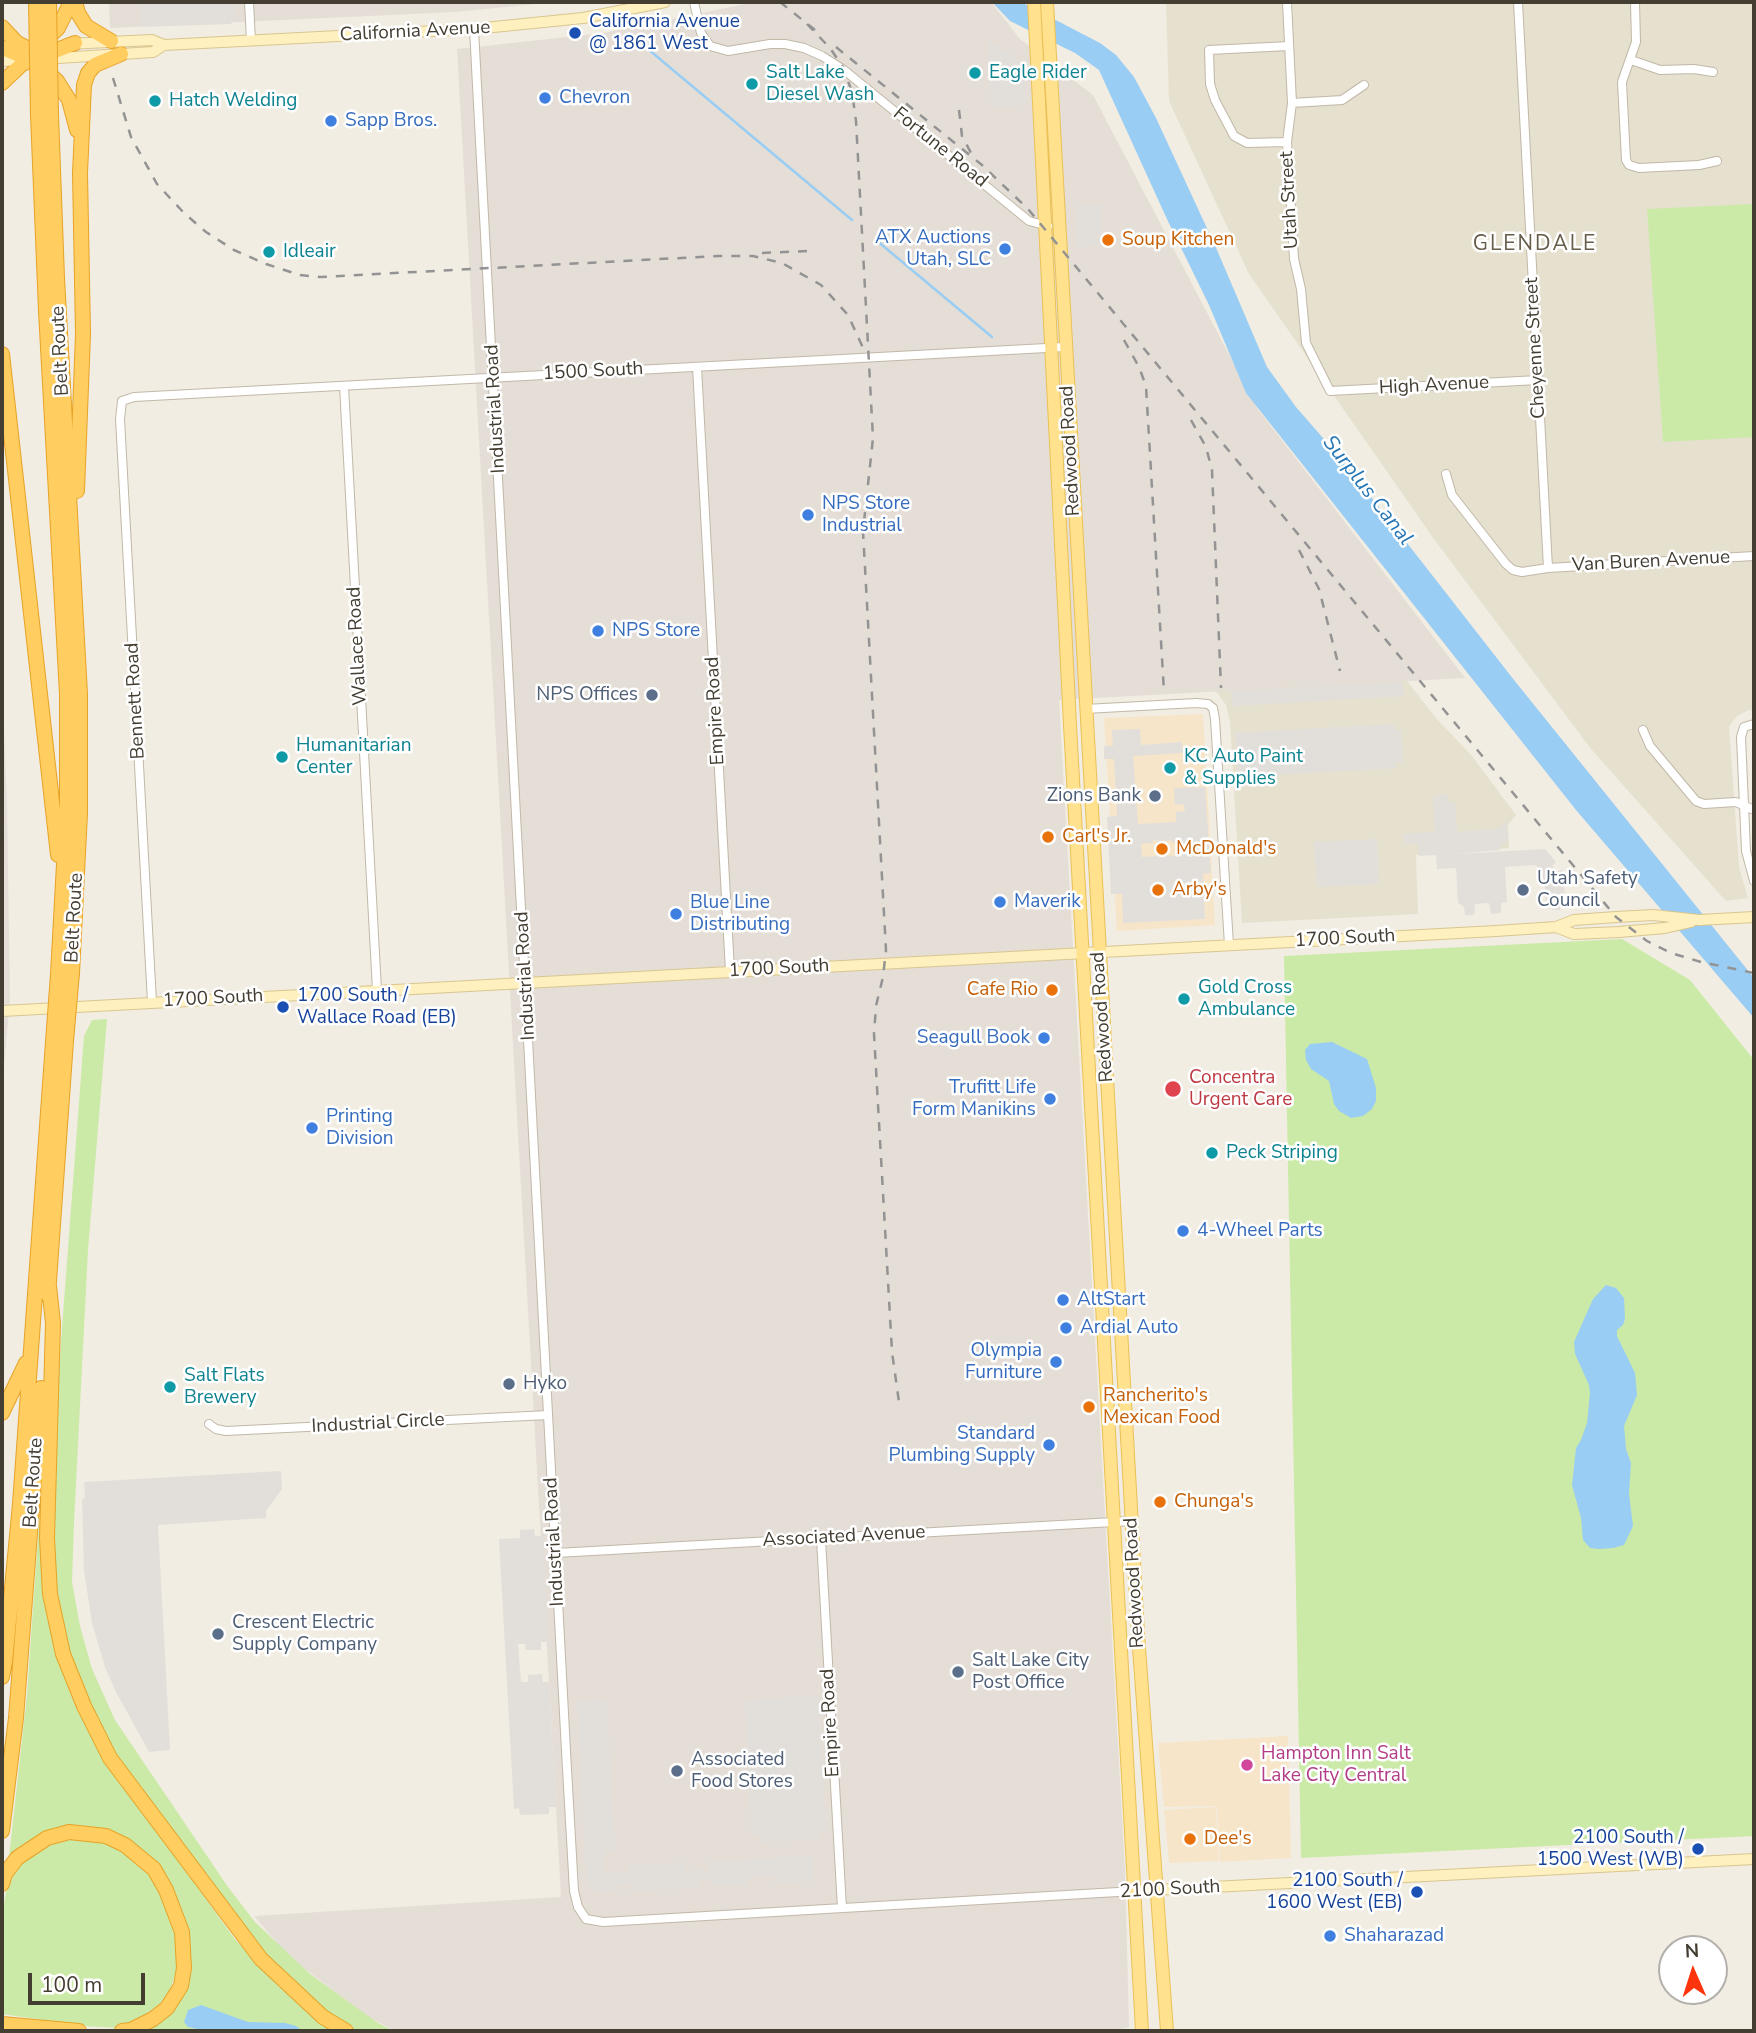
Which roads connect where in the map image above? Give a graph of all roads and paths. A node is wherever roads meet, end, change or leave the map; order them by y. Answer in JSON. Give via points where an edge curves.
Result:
{"nodes":[{"id":1,"x":36,"y":2,"type":"edge"},
{"id":2,"x":49,"y":2,"type":"edge"},
{"id":3,"x":73,"y":2,"type":"edge"},
{"id":4,"x":250,"y":2,"type":"edge"},
{"id":5,"x":665,"y":2,"type":"edge"},
{"id":6,"x":694,"y":2,"type":"edge"},
{"id":7,"x":1287,"y":2,"type":"edge"},
{"id":8,"x":1518,"y":2,"type":"edge"},
{"id":9,"x":1635,"y":2,"type":"edge"},
{"id":10,"x":1041,"y":4,"type":"edge"},
{"id":11,"x":2,"y":27,"type":"edge"},
{"id":12,"x":474,"y":29,"type":"junction"},
{"id":13,"x":111,"y":41,"type":"junction"},
{"id":14,"x":251,"y":41,"type":"junction"},
{"id":15,"x":75,"y":43,"type":"joint"},
{"id":16,"x":164,"y":45,"type":"junction"},
{"id":17,"x":1289,"y":46,"type":"junction"},
{"id":18,"x":18,"y":52,"type":"edge"},
{"id":19,"x":121,"y":54,"type":"junction"},
{"id":20,"x":60,"y":57,"type":"joint"},
{"id":21,"x":1631,"y":60,"type":"junction"},
{"id":22,"x":1713,"y":72,"type":"dead end"},
{"id":23,"x":2,"y":83,"type":"edge"},
{"id":24,"x":1364,"y":85,"type":"dead end"},
{"id":25,"x":1292,"y":103,"type":"junction"},
{"id":26,"x":44,"y":115,"type":"junction"},
{"id":27,"x":1287,"y":142,"type":"junction"},
{"id":28,"x":1717,"y":161,"type":"dead end"},
{"id":29,"x":80,"y":173,"type":"junction"},
{"id":30,"x":1059,"y":226,"type":"junction"},
{"id":31,"x":1045,"y":227,"type":"junction"},
{"id":32,"x":1065,"y":346,"type":"junction"},
{"id":33,"x":1050,"y":347,"type":"junction"},
{"id":34,"x":2,"y":354,"type":"edge"},
{"id":35,"x":697,"y":367,"type":"junction"},
{"id":36,"x":494,"y":378,"type":"junction"},
{"id":37,"x":1538,"y":380,"type":"junction"},
{"id":38,"x":344,"y":386,"type":"junction"},
{"id":39,"x":1330,"y":391,"type":"joint"},
{"id":40,"x":122,"y":401,"type":"joint"},
{"id":41,"x":1446,"y":474,"type":"dead end"},
{"id":42,"x":1754,"y":556,"type":"edge"},
{"id":43,"x":74,"y":564,"type":"junction"},
{"id":44,"x":1548,"y":568,"type":"junction"},
{"id":45,"x":1085,"y":709,"type":"junction"},
{"id":46,"x":1751,"y":724,"type":"edge"},
{"id":47,"x":1643,"y":730,"type":"dead end"},
{"id":48,"x":1744,"y":806,"type":"junction"},
{"id":49,"x":1754,"y":810,"type":"edge"},
{"id":50,"x":1754,"y":881,"type":"edge"},
{"id":51,"x":63,"y":902,"type":"junction"},
{"id":52,"x":1754,"y":917,"type":"edge"},
{"id":53,"x":1699,"y":920,"type":"junction"},
{"id":54,"x":1556,"y":927,"type":"junction"},
{"id":55,"x":1229,"y":945,"type":"junction"},
{"id":56,"x":1099,"y":952,"type":"junction"},
{"id":57,"x":1082,"y":953,"type":"junction"},
{"id":58,"x":730,"y":971,"type":"junction"},
{"id":59,"x":65,"y":974,"type":"junction"},
{"id":60,"x":526,"y":982,"type":"junction"},
{"id":61,"x":377,"y":990,"type":"junction"},
{"id":62,"x":152,"y":1002,"type":"junction"},
{"id":63,"x":2,"y":1011,"type":"edge"},
{"id":64,"x":60,"y":1042,"type":"junction"},
{"id":65,"x":49,"y":1286,"type":"junction"},
{"id":66,"x":32,"y":1349,"type":"junction"},
{"id":67,"x":2,"y":1413,"type":"edge"},
{"id":68,"x":548,"y":1415,"type":"junction"},
{"id":69,"x":209,"y":1424,"type":"dead end"},
{"id":70,"x":1132,"y":1521,"type":"junction"},
{"id":71,"x":1114,"y":1522,"type":"junction"},
{"id":72,"x":821,"y":1539,"type":"junction"},
{"id":73,"x":556,"y":1553,"type":"junction"},
{"id":74,"x":2,"y":1677,"type":"edge"},
{"id":75,"x":2,"y":1831,"type":"edge"},
{"id":76,"x":1754,"y":1859,"type":"edge"},
{"id":77,"x":2,"y":1884,"type":"edge"},
{"id":78,"x":1157,"y":1890,"type":"junction"},
{"id":79,"x":1135,"y":1891,"type":"junction"},
{"id":80,"x":842,"y":1908,"type":"junction"},
{"id":81,"x":586,"y":1919,"type":"joint"},
{"id":82,"x":2,"y":2025,"type":"edge"},
{"id":83,"x":25,"y":2031,"type":"edge"},
{"id":84,"x":79,"y":2031,"type":"edge"},
{"id":85,"x":122,"y":2031,"type":"edge"},
{"id":86,"x":346,"y":2031,"type":"edge"},
{"id":87,"x":1142,"y":2031,"type":"edge"},
{"id":88,"x":1167,"y":2031,"type":"edge"}],
"edges":[{"from":1,"to":26,"type":"highway","name":"Belt Route","bridge":true},
{"from":2,"to":26,"type":"highway","name":"Belt Route","bridge":true},
{"from":3,"to":13,"type":"highway","via":[[86,26]]},
{"from":3,"to":18,"type":"highway","via":[[52,34]]},
{"from":4,"to":14,"type":"street"},
{"from":5,"to":12,"type":"street","name":"California Avenue","via":[[583,18]]},
{"from":6,"to":31,"type":"street","name":"Fortune Road","via":[[703,38],[714,48],[728,51],[785,44],[822,56],[1029,221]]},
{"from":7,"to":17,"type":"street","name":"Utah Street"},
{"from":8,"to":37,"type":"street","name":"Cheyenne Street"},
{"from":9,"to":21,"type":"street","via":[[1636,42]]},
{"from":10,"to":30,"type":"main road","name":"Redwood Road","via":[[1050,57]]},
{"from":10,"to":31,"type":"main road","name":"Redwood Road","via":[[1036,49]]},
{"from":11,"to":18,"type":"highway"},
{"from":12,"to":14,"type":"street","name":"California Avenue"},
{"from":12,"to":36,"type":"street","name":"Industrial Road"},
{"from":13,"to":15,"type":"street","name":"California Avenue"},
{"from":13,"to":16,"type":"street","name":"California Avenue","via":[[152,40]]},
{"from":14,"to":16,"type":"street","name":"California Avenue"},
{"from":15,"to":18,"type":"highway"},
{"from":16,"to":19,"type":"street","name":"California Avenue","via":[[153,52]]},
{"from":17,"to":25,"type":"street","name":"Utah Street"},
{"from":17,"to":27,"type":"street","via":[[1209,50],[1210,84],[1234,136],[1247,143]]},
{"from":18,"to":20,"type":"highway"},
{"from":18,"to":23,"type":"highway","via":[[13,71]]},
{"from":18,"to":29,"type":"highway","via":[[53,77],[69,100]]},
{"from":19,"to":20,"type":"street","name":"California Avenue"},
{"from":19,"to":29,"type":"highway","via":[[95,65],[86,79]]},
{"from":21,"to":22,"type":"street","via":[[1660,70]]},
{"from":21,"to":28,"type":"street","via":[[1621,91],[1629,165],[1675,167]]},
{"from":24,"to":25,"type":"street","via":[[1342,100]]},
{"from":25,"to":27,"type":"street","name":"Utah Street"},
{"from":26,"to":43,"type":"highway","name":"Belt Route"},
{"from":26,"to":51,"type":"highway","name":"Belt Route","via":[[46,311],[66,695]]},
{"from":27,"to":39,"type":"street","name":"Utah Street","via":[[1294,259],[1306,343]]},
{"from":29,"to":43,"type":"highway","via":[[83,334]]},
{"from":30,"to":31,"type":"street"},
{"from":30,"to":32,"type":"main road","name":"Redwood Road"},
{"from":31,"to":33,"type":"main road","name":"Redwood Road"},
{"from":32,"to":33,"type":"street","name":"1500 South"},
{"from":32,"to":45,"type":"main road","name":"Redwood Road"},
{"from":33,"to":35,"type":"street","name":"1500 South"},
{"from":33,"to":57,"type":"main road","name":"Redwood Road"},
{"from":34,"to":51,"type":"highway"},
{"from":35,"to":36,"type":"street","name":"1500 South"},
{"from":35,"to":58,"type":"street","name":"Empire Road"},
{"from":36,"to":38,"type":"street","name":"1500 South"},
{"from":36,"to":60,"type":"street","name":"Industrial Road"},
{"from":37,"to":39,"type":"street","name":"High Avenue"},
{"from":37,"to":44,"type":"street","name":"Cheyenne Street"},
{"from":38,"to":40,"type":"street","name":"1500 South"},
{"from":38,"to":61,"type":"street","name":"Wallace Road"},
{"from":40,"to":62,"type":"street","name":"Bennett Road"},
{"from":41,"to":44,"type":"street","name":"Van Buren Avenue","via":[[1452,495],[1506,564],[1522,572]]},
{"from":42,"to":44,"type":"street","name":"Van Buren Avenue"},
{"from":43,"to":59,"type":"highway","name":"Belt Route","via":[[80,779]]},
{"from":45,"to":55,"type":"street","via":[[1211,706],[1216,719]]},
{"from":45,"to":56,"type":"main road","name":"Redwood Road"},
{"from":46,"to":48,"type":"street","via":[[1741,737]]},
{"from":47,"to":48,"type":"street","via":[[1650,746],[1696,802]]},
{"from":48,"to":49,"type":"street"},
{"from":48,"to":50,"type":"street","via":[[1746,857]]},
{"from":51,"to":59,"type":"highway","name":"Belt Route"},
{"from":52,"to":53,"type":"street","name":"1700 South"},
{"from":53,"to":54,"type":"street","name":"1700 South","via":[[1653,915],[1574,920]]},
{"from":53,"to":54,"type":"street","name":"1700 South","via":[[1665,928],[1574,934]]},
{"from":54,"to":55,"type":"street","name":"1700 South"},
{"from":55,"to":56,"type":"street","name":"1700 South"},
{"from":56,"to":57,"type":"street","name":"1700 South"},
{"from":56,"to":70,"type":"main road","name":"Redwood Road"},
{"from":57,"to":58,"type":"street","name":"1700 South"},
{"from":57,"to":71,"type":"main road","name":"Redwood Road"},
{"from":58,"to":60,"type":"street","name":"1700 South"},
{"from":59,"to":64,"type":"highway","name":"Belt Route","bridge":true},
{"from":60,"to":61,"type":"street","name":"1700 South"},
{"from":60,"to":68,"type":"street","name":"Industrial Road"},
{"from":61,"to":62,"type":"street","name":"1700 South"},
{"from":62,"to":63,"type":"street","name":"1700 South"},
{"from":64,"to":65,"type":"highway","name":"Belt Route"},
{"from":64,"to":66,"type":"highway","name":"Belt Route"},
{"from":65,"to":75,"type":"highway","name":"Belt Route","via":[[23,1647]]},
{"from":65,"to":86,"type":"highway","via":[[53,1323],[47,1538],[50,1594],[63,1654],[110,1758],[185,1858],[261,1959],[323,2017]]},
{"from":66,"to":67,"type":"highway"},
{"from":66,"to":74,"type":"highway","name":"Belt Route"},
{"from":68,"to":69,"type":"street","name":"Industrial Circle","via":[[226,1431]]},
{"from":68,"to":73,"type":"street","name":"Industrial Road"},
{"from":70,"to":71,"type":"street","name":"Associated Avenue"},
{"from":70,"to":78,"type":"main road","name":"Redwood Road"},
{"from":71,"to":72,"type":"street","name":"Associated Avenue"},
{"from":71,"to":79,"type":"main road","name":"Redwood Road"},
{"from":72,"to":73,"type":"street","name":"Associated Avenue"},
{"from":72,"to":80,"type":"street","name":"Empire Road"},
{"from":73,"to":81,"type":"street","name":"Industrial Road","via":[[575,1891]]},
{"from":76,"to":78,"type":"street","name":"2100 South"},
{"from":77,"to":85,"type":"highway","via":[[17,1858],[47,1838],[69,1832],[106,1836],[125,1845],[154,1870],[182,1931],[181,1986],[153,2019]]},
{"from":78,"to":79,"type":"street","name":"2100 South"},
{"from":78,"to":88,"type":"main road","name":"Redwood Road"},
{"from":79,"to":80,"type":"street","name":"2100 South"},
{"from":79,"to":87,"type":"main road","name":"Redwood Road"},
{"from":80,"to":81,"type":"street","name":"2100 South","via":[[610,1922]]},
{"from":82,"to":83,"type":"highway"},
{"from":82,"to":84,"type":"highway"}]}
